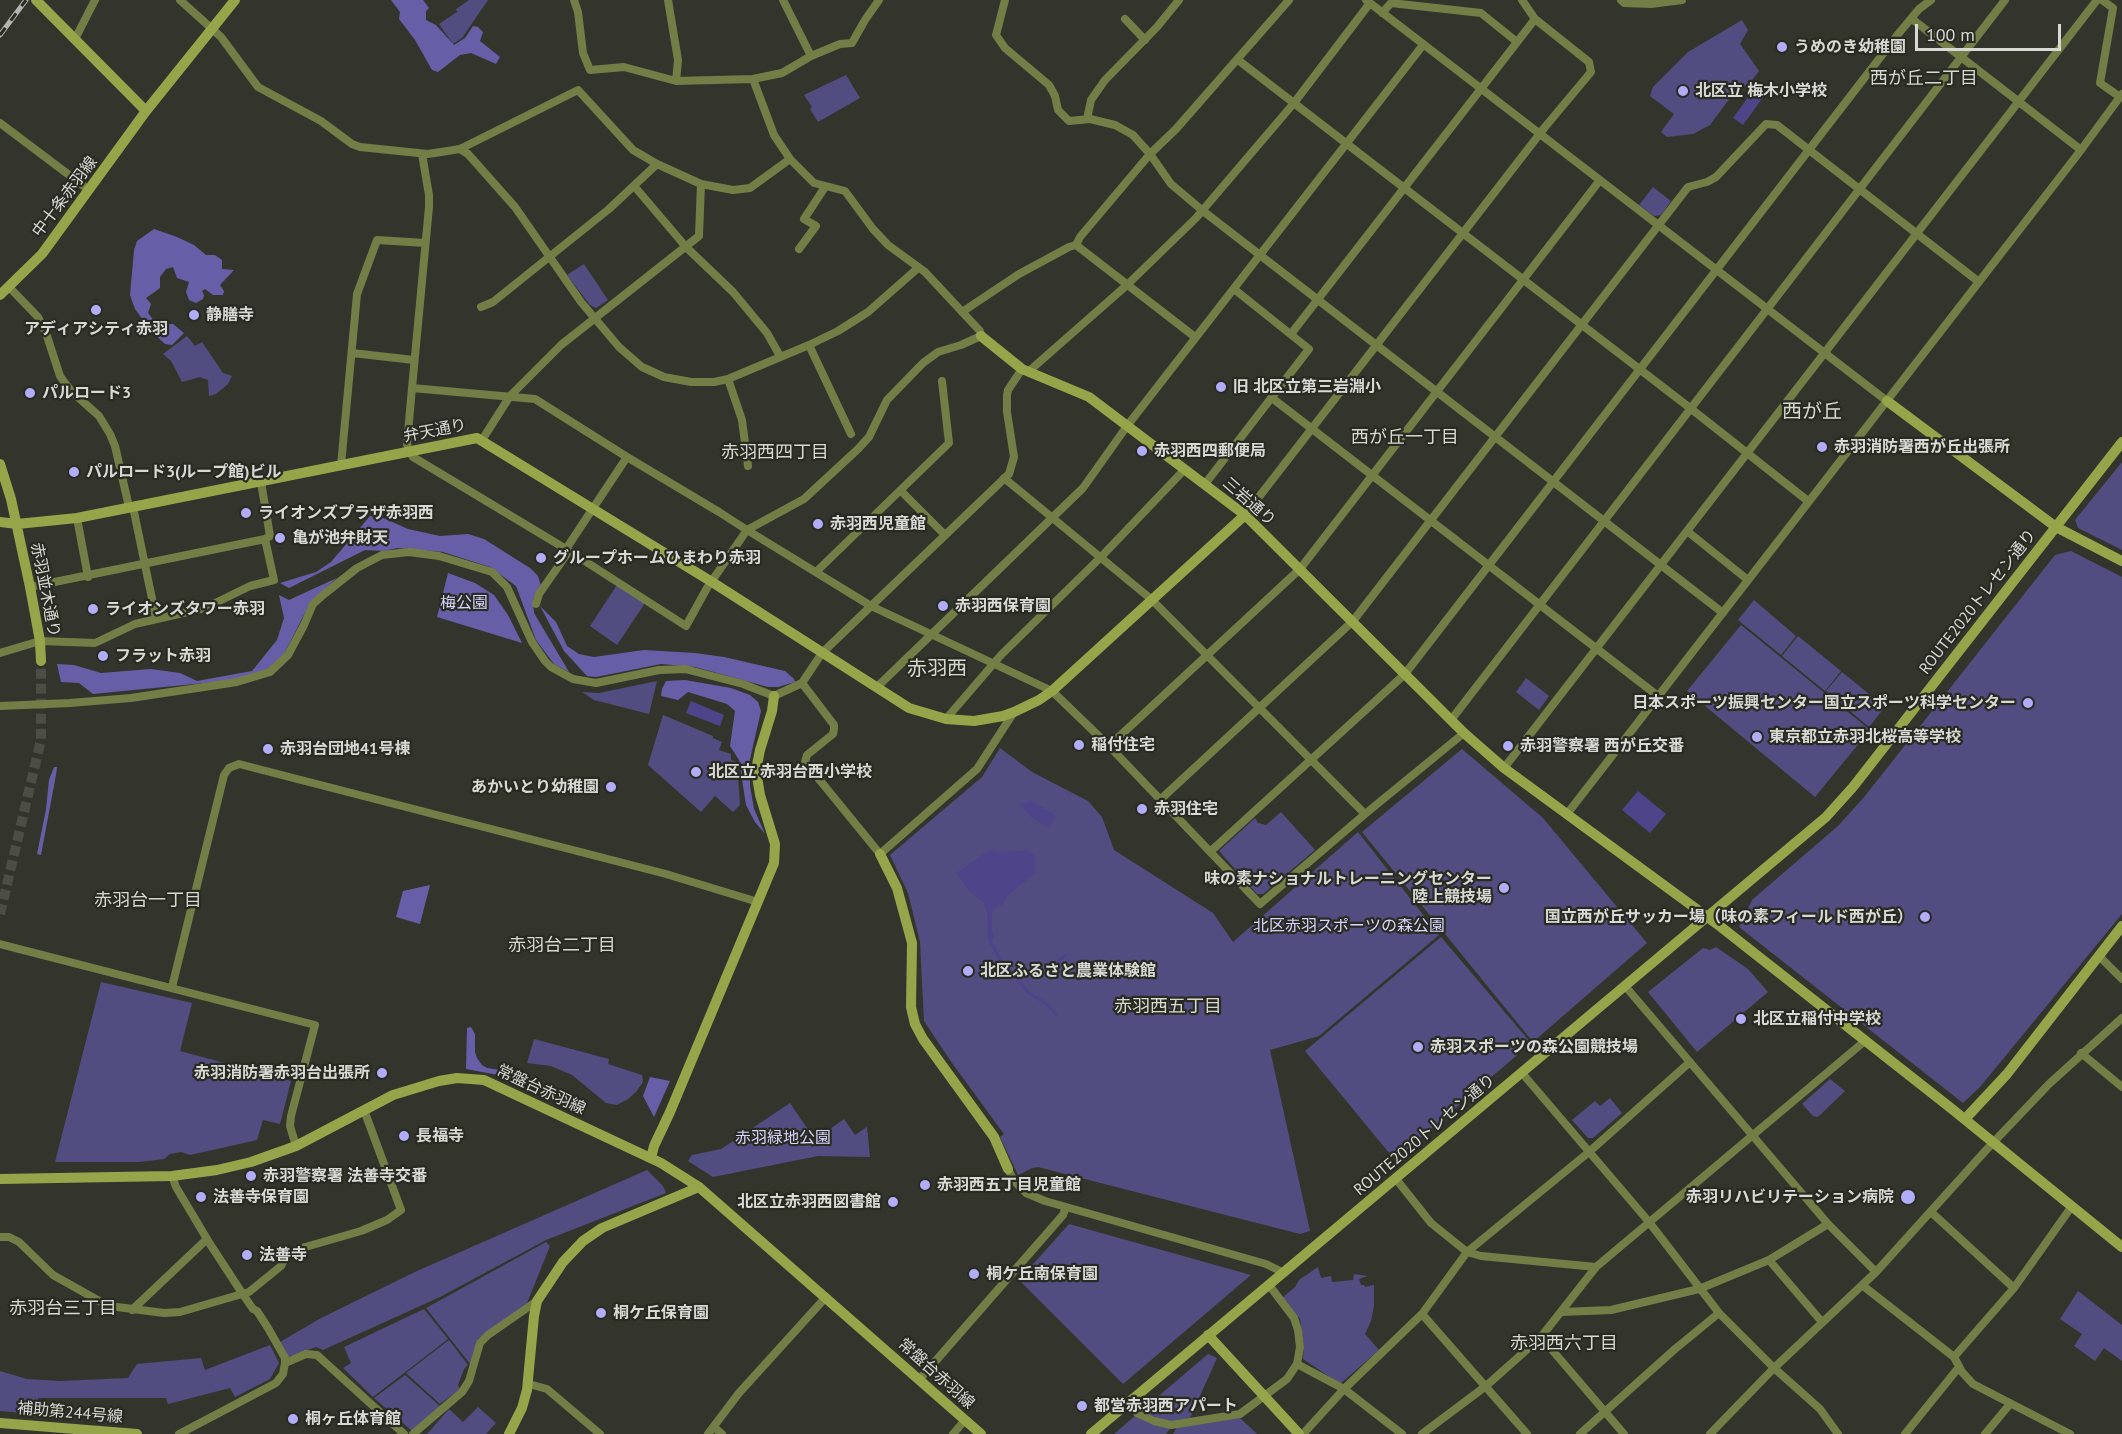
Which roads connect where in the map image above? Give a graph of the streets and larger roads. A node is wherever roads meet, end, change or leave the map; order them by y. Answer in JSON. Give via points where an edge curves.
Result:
{"nodes":[{"id":1,"x":36,"y":0,"type":"edge"},
{"id":2,"x":95,"y":0,"type":"edge"},
{"id":3,"x":180,"y":0,"type":"edge"},
{"id":4,"x":235,"y":0,"type":"edge"},
{"id":5,"x":574,"y":0,"type":"edge"},
{"id":6,"x":668,"y":0,"type":"edge"},
{"id":7,"x":783,"y":0,"type":"edge"},
{"id":8,"x":879,"y":0,"type":"edge"},
{"id":9,"x":1005,"y":0,"type":"edge"},
{"id":10,"x":1179,"y":0,"type":"edge"},
{"id":11,"x":1289,"y":0,"type":"edge"},
{"id":12,"x":1522,"y":0,"type":"edge"},
{"id":13,"x":1621,"y":0,"type":"edge"},
{"id":14,"x":1682,"y":0,"type":"edge"},
{"id":15,"x":1931,"y":0,"type":"edge"},
{"id":16,"x":2005,"y":0,"type":"edge"},
{"id":17,"x":2097,"y":0,"type":"edge"},
{"id":18,"x":2102,"y":0,"type":"edge"},
{"id":19,"x":1368,"y":2,"type":"edge"},
{"id":20,"x":2113,"y":8,"type":"junction"},
{"id":21,"x":1382,"y":13,"type":"junction"},
{"id":22,"x":2122,"y":15,"type":"edge"},
{"id":23,"x":1125,"y":19,"type":"dead end"},
{"id":24,"x":1535,"y":19,"type":"junction"},
{"id":25,"x":1911,"y":19,"type":"junction"},
{"id":26,"x":212,"y":28,"type":"junction"},
{"id":27,"x":75,"y":39,"type":"junction"},
{"id":28,"x":1144,"y":40,"type":"junction"},
{"id":29,"x":1517,"y":42,"type":"junction"},
{"id":30,"x":1423,"y":45,"type":"junction"},
{"id":31,"x":811,"y":56,"type":"junction"},
{"id":32,"x":1962,"y":58,"type":"junction"},
{"id":33,"x":1238,"y":60,"type":"junction"},
{"id":34,"x":753,"y":80,"type":"junction"},
{"id":35,"x":676,"y":81,"type":"junction"},
{"id":36,"x":1481,"y":89,"type":"junction"},
{"id":37,"x":2121,"y":96,"type":"edge"},
{"id":38,"x":2018,"y":101,"type":"junction"},
{"id":39,"x":1294,"y":103,"type":"junction"},
{"id":40,"x":146,"y":111,"type":"junction"},
{"id":41,"x":1087,"y":119,"type":"junction"},
{"id":42,"x":0,"y":123,"type":"edge"},
{"id":43,"x":1539,"y":134,"type":"junction"},
{"id":44,"x":1346,"y":143,"type":"junction"},
{"id":45,"x":460,"y":149,"type":"junction"},
{"id":46,"x":1809,"y":150,"type":"junction"},
{"id":47,"x":2081,"y":150,"type":"junction"},
{"id":48,"x":422,"y":154,"type":"junction"},
{"id":49,"x":1150,"y":154,"type":"junction"},
{"id":50,"x":790,"y":159,"type":"junction"},
{"id":51,"x":657,"y":165,"type":"junction"},
{"id":52,"x":1600,"y":180,"type":"junction"},
{"id":53,"x":701,"y":184,"type":"junction"},
{"id":54,"x":635,"y":187,"type":"junction"},
{"id":55,"x":825,"y":187,"type":"junction"},
{"id":56,"x":1404,"y":188,"type":"junction"},
{"id":57,"x":1860,"y":189,"type":"junction"},
{"id":58,"x":90,"y":190,"type":"junction"},
{"id":59,"x":1203,"y":211,"type":"junction"},
{"id":60,"x":1659,"y":225,"type":"junction"},
{"id":61,"x":1463,"y":233,"type":"junction"},
{"id":62,"x":1916,"y":234,"type":"junction"},
{"id":63,"x":425,"y":243,"type":"junction"},
{"id":64,"x":1076,"y":245,"type":"junction"},
{"id":65,"x":686,"y":247,"type":"junction"},
{"id":66,"x":799,"y":249,"type":"dead end"},
{"id":67,"x":1260,"y":255,"type":"junction"},
{"id":68,"x":549,"y":256,"type":"junction"},
{"id":69,"x":918,"y":268,"type":"junction"},
{"id":70,"x":1717,"y":270,"type":"junction"},
{"id":71,"x":1523,"y":279,"type":"junction"},
{"id":72,"x":1979,"y":282,"type":"junction"},
{"id":73,"x":1127,"y":285,"type":"junction"},
{"id":74,"x":9,"y":287,"type":"junction"},
{"id":75,"x":1234,"y":289,"type":"junction"},
{"id":76,"x":0,"y":295,"type":"edge"},
{"id":77,"x":1317,"y":300,"type":"junction"},
{"id":78,"x":481,"y":307,"type":"dead end"},
{"id":79,"x":1767,"y":310,"type":"junction"},
{"id":80,"x":962,"y":312,"type":"junction"},
{"id":81,"x":594,"y":317,"type":"junction"},
{"id":82,"x":1581,"y":326,"type":"junction"},
{"id":83,"x":1291,"y":334,"type":"junction"},
{"id":84,"x":981,"y":336,"type":"junction"},
{"id":85,"x":1195,"y":337,"type":"junction"},
{"id":86,"x":809,"y":345,"type":"junction"},
{"id":87,"x":1376,"y":345,"type":"junction"},
{"id":88,"x":352,"y":353,"type":"junction"},
{"id":89,"x":1824,"y":354,"type":"junction"},
{"id":90,"x":780,"y":357,"type":"junction"},
{"id":91,"x":414,"y":360,"type":"junction"},
{"id":92,"x":1025,"y":370,"type":"junction"},
{"id":93,"x":1640,"y":370,"type":"junction"},
{"id":94,"x":728,"y":379,"type":"junction"},
{"id":95,"x":942,"y":381,"type":"dead end"},
{"id":96,"x":412,"y":388,"type":"junction"},
{"id":97,"x":1436,"y":392,"type":"junction"},
{"id":98,"x":510,"y":396,"type":"junction"},
{"id":99,"x":1272,"y":398,"type":"junction"},
{"id":100,"x":1887,"y":401,"type":"junction"},
{"id":101,"x":1690,"y":408,"type":"junction"},
{"id":102,"x":1127,"y":426,"type":"junction"},
{"id":103,"x":1312,"y":428,"type":"junction"},
{"id":104,"x":851,"y":434,"type":"dead end"},
{"id":105,"x":1495,"y":436,"type":"junction"},
{"id":106,"x":482,"y":440,"type":"junction"},
{"id":107,"x":2122,"y":442,"type":"edge"},
{"id":108,"x":409,"y":451,"type":"junction"},
{"id":109,"x":1747,"y":454,"type":"junction"},
{"id":110,"x":627,"y":457,"type":"junction"},
{"id":111,"x":0,"y":464,"type":"edge"},
{"id":112,"x":341,"y":465,"type":"junction"},
{"id":113,"x":748,"y":466,"type":"dead end"},
{"id":114,"x":1185,"y":469,"type":"junction"},
{"id":115,"x":1372,"y":475,"type":"junction"},
{"id":116,"x":1004,"y":478,"type":"junction"},
{"id":117,"x":1552,"y":480,"type":"junction"},
{"id":118,"x":261,"y":482,"type":"junction"},
{"id":119,"x":1205,"y":484,"type":"junction"},
{"id":120,"x":901,"y":491,"type":"junction"},
{"id":121,"x":1808,"y":501,"type":"junction"},
{"id":122,"x":131,"y":507,"type":"junction"},
{"id":123,"x":593,"y":508,"type":"junction"},
{"id":124,"x":1245,"y":515,"type":"junction"},
{"id":125,"x":77,"y":518,"type":"junction"},
{"id":126,"x":1052,"y":518,"type":"junction"},
{"id":127,"x":1431,"y":520,"type":"junction"},
{"id":128,"x":1604,"y":521,"type":"junction"},
{"id":129,"x":0,"y":522,"type":"edge"},
{"id":130,"x":16,"y":524,"type":"junction"},
{"id":131,"x":2056,"y":528,"type":"junction"},
{"id":132,"x":747,"y":530,"type":"junction"},
{"id":133,"x":1687,"y":531,"type":"junction"},
{"id":134,"x":944,"y":534,"type":"junction"},
{"id":135,"x":265,"y":539,"type":"junction"},
{"id":136,"x":567,"y":550,"type":"junction"},
{"id":137,"x":1101,"y":557,"type":"junction"},
{"id":138,"x":2122,"y":561,"type":"edge"},
{"id":139,"x":146,"y":564,"type":"junction"},
{"id":140,"x":1660,"y":565,"type":"junction"},
{"id":141,"x":1489,"y":566,"type":"junction"},
{"id":142,"x":1300,"y":569,"type":"junction"},
{"id":143,"x":816,"y":572,"type":"junction"},
{"id":144,"x":88,"y":577,"type":"junction"},
{"id":145,"x":1748,"y":580,"type":"junction"},
{"id":146,"x":712,"y":582,"type":"junction"},
{"id":147,"x":30,"y":587,"type":"junction"},
{"id":148,"x":1151,"y":599,"type":"junction"},
{"id":149,"x":536,"y":604,"type":"dead end"},
{"id":150,"x":1540,"y":604,"type":"junction"},
{"id":151,"x":871,"y":606,"type":"junction"},
{"id":152,"x":1723,"y":613,"type":"junction"},
{"id":153,"x":156,"y":618,"type":"junction"},
{"id":154,"x":1353,"y":621,"type":"junction"},
{"id":155,"x":930,"y":634,"type":"junction"},
{"id":156,"x":40,"y":641,"type":"junction"},
{"id":157,"x":1597,"y":648,"type":"junction"},
{"id":158,"x":822,"y":652,"type":"junction"},
{"id":159,"x":0,"y":653,"type":"edge"},
{"id":160,"x":1207,"y":655,"type":"junction"},
{"id":161,"x":41,"y":661,"type":"tunnel mouth"},
{"id":162,"x":994,"y":663,"type":"junction"},
{"id":163,"x":1405,"y":674,"type":"junction"},
{"id":164,"x":802,"y":683,"type":"junction"},
{"id":165,"x":877,"y":687,"type":"junction"},
{"id":166,"x":1052,"y":691,"type":"junction"},
{"id":167,"x":774,"y":696,"type":"junction"},
{"id":168,"x":1658,"y":696,"type":"junction"},
{"id":169,"x":0,"y":706,"type":"edge"},
{"id":170,"x":1259,"y":708,"type":"junction"},
{"id":171,"x":1014,"y":712,"type":"junction"},
{"id":172,"x":946,"y":719,"type":"junction"},
{"id":173,"x":1452,"y":720,"type":"junction"},
{"id":174,"x":1464,"y":733,"type":"junction"},
{"id":175,"x":1109,"y":746,"type":"junction"},
{"id":176,"x":1312,"y":759,"type":"junction"},
{"id":177,"x":1504,"y":768,"type":"junction"},
{"id":178,"x":1161,"y":799,"type":"junction"},
{"id":179,"x":1365,"y":814,"type":"junction"},
{"id":180,"x":1567,"y":814,"type":"junction"},
{"id":181,"x":1211,"y":851,"type":"junction"},
{"id":182,"x":880,"y":854,"type":"junction"},
{"id":183,"x":758,"y":902,"type":"junction"},
{"id":184,"x":1707,"y":917,"type":"junction"},
{"id":185,"x":2122,"y":926,"type":"edge"},
{"id":186,"x":0,"y":944,"type":"edge"},
{"id":187,"x":2098,"y":956,"type":"junction"},
{"id":188,"x":2122,"y":979,"type":"edge"},
{"id":189,"x":1625,"y":986,"type":"junction"},
{"id":190,"x":172,"y":987,"type":"junction"},
{"id":191,"x":2122,"y":1018,"type":"edge"},
{"id":192,"x":1866,"y":1040,"type":"junction"},
{"id":193,"x":2081,"y":1053,"type":"junction"},
{"id":194,"x":1690,"y":1062,"type":"junction"},
{"id":195,"x":1522,"y":1073,"type":"junction"},
{"id":196,"x":2122,"y":1087,"type":"edge"},
{"id":197,"x":363,"y":1110,"type":"junction"},
{"id":198,"x":1965,"y":1119,"type":"junction"},
{"id":199,"x":1753,"y":1136,"type":"junction"},
{"id":200,"x":1993,"y":1142,"type":"junction"},
{"id":201,"x":296,"y":1146,"type":"junction"},
{"id":202,"x":1588,"y":1152,"type":"junction"},
{"id":203,"x":651,"y":1158,"type":"junction"},
{"id":204,"x":1008,"y":1169,"type":"joint"},
{"id":205,"x":172,"y":1176,"type":"junction"},
{"id":206,"x":0,"y":1179,"type":"edge"},
{"id":207,"x":1396,"y":1179,"type":"junction"},
{"id":208,"x":699,"y":1187,"type":"junction"},
{"id":209,"x":2072,"y":1206,"type":"junction"},
{"id":210,"x":1066,"y":1208,"type":"junction"},
{"id":211,"x":1930,"y":1212,"type":"junction"},
{"id":212,"x":1649,"y":1222,"type":"junction"},
{"id":213,"x":1828,"y":1224,"type":"junction"},
{"id":214,"x":0,"y":1238,"type":"edge"},
{"id":215,"x":207,"y":1239,"type":"junction"},
{"id":216,"x":2122,"y":1246,"type":"edge"},
{"id":217,"x":1467,"y":1252,"type":"junction"},
{"id":218,"x":1769,"y":1260,"type":"junction"},
{"id":219,"x":1596,"y":1267,"type":"junction"},
{"id":220,"x":1876,"y":1272,"type":"junction"},
{"id":221,"x":1284,"y":1273,"type":"junction"},
{"id":222,"x":1269,"y":1285,"type":"junction"},
{"id":223,"x":1862,"y":1285,"type":"junction"},
{"id":224,"x":2014,"y":1288,"type":"junction"},
{"id":225,"x":1699,"y":1289,"type":"junction"},
{"id":226,"x":242,"y":1293,"type":"junction"},
{"id":227,"x":826,"y":1297,"type":"junction"},
{"id":228,"x":537,"y":1301,"type":"junction"},
{"id":229,"x":132,"y":1310,"type":"junction"},
{"id":230,"x":1562,"y":1312,"type":"junction"},
{"id":231,"x":1719,"y":1313,"type":"junction"},
{"id":232,"x":1422,"y":1314,"type":"junction"},
{"id":233,"x":1822,"y":1322,"type":"junction"},
{"id":234,"x":1208,"y":1335,"type":"junction"},
{"id":235,"x":1541,"y":1337,"type":"junction"},
{"id":236,"x":1954,"y":1358,"type":"junction"},
{"id":237,"x":285,"y":1363,"type":"junction"},
{"id":238,"x":1297,"y":1364,"type":"junction"},
{"id":239,"x":1959,"y":1367,"type":"junction"},
{"id":240,"x":1774,"y":1368,"type":"junction"},
{"id":241,"x":919,"y":1380,"type":"junction"},
{"id":242,"x":529,"y":1384,"type":"junction"},
{"id":243,"x":1486,"y":1386,"type":"junction"},
{"id":244,"x":1344,"y":1389,"type":"junction"},
{"id":245,"x":1265,"y":1396,"type":"junction"},
{"id":246,"x":1128,"y":1402,"type":"junction"},
{"id":247,"x":2010,"y":1404,"type":"junction"},
{"id":248,"x":1605,"y":1412,"type":"junction"},
{"id":249,"x":965,"y":1420,"type":"junction"},
{"id":250,"x":0,"y":1423,"type":"edge"},
{"id":251,"x":714,"y":1427,"type":"junction"},
{"id":252,"x":137,"y":1434,"type":"edge"},
{"id":253,"x":179,"y":1434,"type":"edge"},
{"id":254,"x":404,"y":1434,"type":"edge"},
{"id":255,"x":413,"y":1434,"type":"edge"},
{"id":256,"x":509,"y":1434,"type":"edge"},
{"id":257,"x":600,"y":1434,"type":"edge"},
{"id":258,"x":708,"y":1434,"type":"edge"},
{"id":259,"x":722,"y":1434,"type":"edge"},
{"id":260,"x":952,"y":1434,"type":"edge"},
{"id":261,"x":981,"y":1434,"type":"edge"},
{"id":262,"x":1091,"y":1434,"type":"edge"},
{"id":263,"x":1301,"y":1434,"type":"edge"},
{"id":264,"x":1402,"y":1434,"type":"edge"},
{"id":265,"x":1422,"y":1434,"type":"edge"},
{"id":266,"x":1527,"y":1434,"type":"edge"},
{"id":267,"x":1580,"y":1434,"type":"edge"},
{"id":268,"x":1624,"y":1434,"type":"edge"},
{"id":269,"x":1710,"y":1434,"type":"edge"},
{"id":270,"x":1838,"y":1434,"type":"edge"},
{"id":271,"x":1905,"y":1434,"type":"edge"},
{"id":272,"x":1985,"y":1434,"type":"edge"},
{"id":273,"x":2070,"y":1434,"type":"edge"}],
"edges":[{"from":1,"to":27,"type":"street"},
{"from":2,"to":27,"type":"street"},
{"from":3,"to":26,"type":"street"},
{"from":4,"to":26,"type":"street","name":"中十条赤羽線"},
{"from":5,"to":35,"type":"street","via":[[583,53],[590,70],[624,67]]},
{"from":6,"to":35,"type":"street","via":[[678,60]]},
{"from":7,"to":31,"type":"street"},
{"from":8,"to":31,"type":"street","via":[[852,43]]},
{"from":9,"to":41,"type":"street","via":[[996,35],[1005,48],[1049,85],[1058,110],[1069,121]]},
{"from":10,"to":28,"type":"street"},
{"from":11,"to":33,"type":"street"},
{"from":12,"to":24,"type":"street"},
{"from":13,"to":14,"type":"street","via":[[1651,4]]},
{"from":15,"to":25,"type":"street"},
{"from":16,"to":32,"type":"street"},
{"from":17,"to":38,"type":"street"},
{"from":18,"to":20,"type":"street"},
{"from":19,"to":21,"type":"street"},
{"from":19,"to":39,"type":"street"},
{"from":20,"to":22,"type":"street"},
{"from":20,"to":37,"type":"street","via":[[2100,83]]},
{"from":21,"to":29,"type":"street","via":[[1391,3],[1481,13]]},
{"from":21,"to":30,"type":"street"},
{"from":23,"to":28,"type":"street"},
{"from":24,"to":29,"type":"street"},
{"from":24,"to":43,"type":"street","via":[[1589,62],[1591,72]]},
{"from":25,"to":32,"type":"street"},
{"from":25,"to":46,"type":"street"},
{"from":26,"to":40,"type":"street","name":"中十条赤羽線"},
{"from":26,"to":48,"type":"street","via":[[258,87],[321,121],[352,144]]},
{"from":27,"to":40,"type":"street"},
{"from":28,"to":41,"type":"street","via":[[1105,80],[1091,100]]},
{"from":29,"to":36,"type":"street"},
{"from":30,"to":36,"type":"street"},
{"from":30,"to":44,"type":"street"},
{"from":31,"to":34,"type":"street","via":[[782,73]]},
{"from":32,"to":38,"type":"street"},
{"from":32,"to":57,"type":"street"},
{"from":33,"to":39,"type":"street"},
{"from":33,"to":49,"type":"street"},
{"from":34,"to":35,"type":"street"},
{"from":34,"to":50,"type":"street","via":[[774,135]]},
{"from":36,"to":43,"type":"street"},
{"from":36,"to":56,"type":"street"},
{"from":37,"to":47,"type":"street"},
{"from":38,"to":47,"type":"street"},
{"from":38,"to":62,"type":"street"},
{"from":39,"to":44,"type":"street"},
{"from":39,"to":59,"type":"street"},
{"from":40,"to":58,"type":"street","name":"中十条赤羽線"},
{"from":41,"to":49,"type":"street","via":[[1115,125],[1133,135]]},
{"from":42,"to":58,"type":"street"},
{"from":43,"to":52,"type":"street"},
{"from":43,"to":61,"type":"street"},
{"from":44,"to":56,"type":"street"},
{"from":44,"to":67,"type":"street"},
{"from":45,"to":48,"type":"street"},
{"from":45,"to":51,"type":"street","via":[[578,90],[633,150]]},
{"from":45,"to":68,"type":"street","via":[[468,153],[515,207]]},
{"from":46,"to":57,"type":"street"},
{"from":46,"to":60,"type":"street","via":[[1777,125],[1766,124],[1716,177],[1688,188]]},
{"from":46,"to":70,"type":"street"},
{"from":47,"to":72,"type":"street"},
{"from":48,"to":63,"type":"street","via":[[429,195]]},
{"from":49,"to":59,"type":"street","via":[[1171,184]]},
{"from":49,"to":64,"type":"street"},
{"from":50,"to":53,"type":"street","via":[[750,188],[733,190]]},
{"from":50,"to":55,"type":"street","via":[[814,183]]},
{"from":51,"to":53,"type":"street"},
{"from":51,"to":54,"type":"street"},
{"from":52,"to":60,"type":"street"},
{"from":52,"to":71,"type":"street"},
{"from":53,"to":65,"type":"street","via":[[699,236]]},
{"from":54,"to":65,"type":"street"},
{"from":54,"to":68,"type":"street"},
{"from":55,"to":66,"type":"street","via":[[804,219],[816,226]]},
{"from":55,"to":69,"type":"street","via":[[845,191],[888,245]]},
{"from":56,"to":61,"type":"street"},
{"from":56,"to":77,"type":"street"},
{"from":57,"to":62,"type":"street"},
{"from":57,"to":79,"type":"street"},
{"from":58,"to":74,"type":"street","name":"中十条赤羽線","via":[[42,254]]},
{"from":59,"to":67,"type":"street"},
{"from":59,"to":73,"type":"street"},
{"from":60,"to":70,"type":"street"},
{"from":60,"to":82,"type":"street"},
{"from":61,"to":71,"type":"street"},
{"from":61,"to":87,"type":"street"},
{"from":62,"to":72,"type":"street"},
{"from":62,"to":89,"type":"street"},
{"from":63,"to":88,"type":"street","via":[[377,240],[357,294]]},
{"from":63,"to":91,"type":"street"},
{"from":64,"to":73,"type":"street"},
{"from":64,"to":80,"type":"street","via":[[1019,274]]},
{"from":65,"to":81,"type":"street"},
{"from":65,"to":90,"type":"street","via":[[733,292],[767,333]]},
{"from":67,"to":75,"type":"street"},
{"from":67,"to":77,"type":"street"},
{"from":68,"to":78,"type":"street","via":[[493,302]]},
{"from":68,"to":81,"type":"street"},
{"from":69,"to":80,"type":"street"},
{"from":69,"to":86,"type":"street","via":[[868,312]]},
{"from":70,"to":79,"type":"street"},
{"from":70,"to":93,"type":"street"},
{"from":71,"to":82,"type":"street"},
{"from":71,"to":97,"type":"street"},
{"from":72,"to":100,"type":"street"},
{"from":73,"to":85,"type":"street"},
{"from":73,"to":92,"type":"street"},
{"from":74,"to":76,"type":"street","name":"中十条赤羽線"},
{"from":74,"to":122,"type":"street","via":[[38,317],[64,383],[99,416],[110,434]]},
{"from":75,"to":83,"type":"street"},
{"from":75,"to":85,"type":"street"},
{"from":77,"to":83,"type":"street"},
{"from":77,"to":87,"type":"street"},
{"from":79,"to":89,"type":"street"},
{"from":79,"to":101,"type":"street"},
{"from":80,"to":84,"type":"street"},
{"from":81,"to":94,"type":"street","via":[[642,367],[664,377],[691,382]]},
{"from":81,"to":98,"type":"street"},
{"from":82,"to":93,"type":"street"},
{"from":82,"to":105,"type":"street"},
{"from":83,"to":99,"type":"street","via":[[1309,349]]},
{"from":84,"to":92,"type":"street","name":"三岩通り"},
{"from":84,"to":132,"type":"street","via":[[938,352],[923,363],[887,399],[869,437],[804,500]]},
{"from":85,"to":102,"type":"street"},
{"from":86,"to":90,"type":"street"},
{"from":86,"to":104,"type":"street"},
{"from":87,"to":97,"type":"street"},
{"from":87,"to":103,"type":"street"},
{"from":88,"to":91,"type":"street"},
{"from":88,"to":112,"type":"street"},
{"from":89,"to":100,"type":"street"},
{"from":89,"to":109,"type":"street"},
{"from":90,"to":94,"type":"street"},
{"from":91,"to":96,"type":"street"},
{"from":92,"to":102,"type":"street","name":"三岩通り","via":[[1089,397]]},
{"from":92,"to":116,"type":"street","via":[[1008,390],[1014,457]]},
{"from":93,"to":101,"type":"street"},
{"from":93,"to":117,"type":"street"},
{"from":94,"to":113,"type":"street","via":[[742,420]]},
{"from":95,"to":120,"type":"street","via":[[949,442]]},
{"from":96,"to":98,"type":"street"},
{"from":96,"to":108,"type":"street"},
{"from":97,"to":105,"type":"street"},
{"from":97,"to":115,"type":"street"},
{"from":98,"to":106,"type":"street"},
{"from":98,"to":110,"type":"street","via":[[535,399]]},
{"from":99,"to":103,"type":"street"},
{"from":99,"to":119,"type":"street"},
{"from":100,"to":121,"type":"street"},
{"from":100,"to":131,"type":"street"},
{"from":101,"to":109,"type":"street"},
{"from":101,"to":128,"type":"street"},
{"from":102,"to":114,"type":"street","name":"三岩通り"},
{"from":102,"to":126,"type":"street","via":[[1083,488]]},
{"from":103,"to":115,"type":"street"},
{"from":103,"to":124,"type":"street"},
{"from":105,"to":117,"type":"street"},
{"from":105,"to":127,"type":"street"},
{"from":106,"to":108,"type":"street","name":"弁天通り","via":[[473,437]]},
{"from":106,"to":123,"type":"street","name":"弁天通り"},
{"from":107,"to":131,"type":"street","name":"ROUTE2020トレセン通り"},
{"from":108,"to":112,"type":"street","name":"弁天通り"},
{"from":108,"to":136,"type":"street","via":[[419,461]]},
{"from":109,"to":121,"type":"street"},
{"from":109,"to":133,"type":"street"},
{"from":110,"to":123,"type":"street"},
{"from":110,"to":132,"type":"street"},
{"from":111,"to":130,"type":"street"},
{"from":112,"to":118,"type":"street","name":"弁天通り"},
{"from":114,"to":119,"type":"street","name":"三岩通り"},
{"from":114,"to":137,"type":"street"},
{"from":115,"to":127,"type":"street"},
{"from":115,"to":142,"type":"street"},
{"from":116,"to":126,"type":"street"},
{"from":116,"to":134,"type":"street"},
{"from":117,"to":128,"type":"street"},
{"from":117,"to":141,"type":"street"},
{"from":118,"to":122,"type":"street","name":"弁天通り"},
{"from":118,"to":135,"type":"street","via":[[270,536]]},
{"from":119,"to":124,"type":"street","name":"三岩通り"},
{"from":120,"to":134,"type":"street"},
{"from":120,"to":143,"type":"street"},
{"from":121,"to":145,"type":"street"},
{"from":122,"to":125,"type":"street","name":"弁天通り"},
{"from":122,"to":139,"type":"street"},
{"from":123,"to":136,"type":"street"},
{"from":123,"to":146,"type":"street","name":"弁天通り"},
{"from":124,"to":142,"type":"street","name":"三岩通り"},
{"from":124,"to":148,"type":"street","name":"弁天通り"},
{"from":125,"to":130,"type":"street","name":"弁天通り"},
{"from":125,"to":144,"type":"street"},
{"from":126,"to":137,"type":"street"},
{"from":126,"to":155,"type":"street"},
{"from":127,"to":141,"type":"street"},
{"from":127,"to":154,"type":"street"},
{"from":128,"to":140,"type":"street"},
{"from":128,"to":150,"type":"street"},
{"from":129,"to":130,"type":"street","name":"弁天通り"},
{"from":130,"to":147,"type":"street","name":"赤羽並木通り"},
{"from":131,"to":138,"type":"street"},
{"from":131,"to":184,"type":"street","name":"ROUTE2020トレセン通り","via":[[1840,802]]},
{"from":132,"to":143,"type":"street"},
{"from":132,"to":146,"type":"street"},
{"from":133,"to":140,"type":"street"},
{"from":133,"to":145,"type":"street"},
{"from":134,"to":151,"type":"street"},
{"from":135,"to":139,"type":"street"},
{"from":135,"to":153,"type":"street","via":[[274,580],[250,586],[205,608]]},
{"from":136,"to":146,"type":"street","via":[[686,626]]},
{"from":136,"to":149,"type":"street"},
{"from":137,"to":148,"type":"street"},
{"from":137,"to":162,"type":"street"},
{"from":139,"to":144,"type":"street"},
{"from":139,"to":153,"type":"street"},
{"from":140,"to":152,"type":"street"},
{"from":140,"to":157,"type":"street"},
{"from":141,"to":150,"type":"street"},
{"from":141,"to":163,"type":"street"},
{"from":142,"to":154,"type":"street","name":"三岩通り"},
{"from":142,"to":160,"type":"street"},
{"from":143,"to":151,"type":"street"},
{"from":144,"to":147,"type":"street"},
{"from":145,"to":152,"type":"street"},
{"from":146,"to":158,"type":"street","name":"弁天通り"},
{"from":147,"to":156,"type":"street","name":"赤羽並木通り"},
{"from":148,"to":160,"type":"street"},
{"from":148,"to":166,"type":"street","name":"弁天通り"},
{"from":150,"to":157,"type":"street"},
{"from":150,"to":173,"type":"street"},
{"from":151,"to":155,"type":"street"},
{"from":151,"to":158,"type":"street"},
{"from":152,"to":168,"type":"street"},
{"from":153,"to":156,"type":"street","via":[[95,643]]},
{"from":154,"to":163,"type":"street","name":"三岩通り"},
{"from":154,"to":170,"type":"street"},
{"from":155,"to":162,"type":"street"},
{"from":155,"to":165,"type":"street"},
{"from":156,"to":159,"type":"street"},
{"from":156,"to":161,"type":"street","name":"赤羽並木通り"},
{"from":157,"to":168,"type":"street"},
{"from":157,"to":177,"type":"street"},
{"from":158,"to":164,"type":"street"},
{"from":158,"to":165,"type":"street","name":"弁天通り"},
{"from":160,"to":170,"type":"street"},
{"from":160,"to":175,"type":"street"},
{"from":162,"to":166,"type":"street"},
{"from":162,"to":172,"type":"street"},
{"from":163,"to":173,"type":"street","name":"三岩通り"},
{"from":163,"to":176,"type":"street"},
{"from":164,"to":167,"type":"street"},
{"from":164,"to":182,"type":"street","via":[[834,725],[833,734],[807,755],[806,762]]},
{"from":165,"to":172,"type":"street","name":"弁天通り","via":[[909,708]]},
{"from":166,"to":171,"type":"street","name":"弁天通り"},
{"from":166,"to":175,"type":"street"},
{"from":167,"to":169,"type":"street","via":[[685,669],[596,682],[573,679],[551,667],[538,652],[507,587],[492,572],[439,556],[409,552],[382,555],[357,568],[323,595],[313,604],[288,655],[270,672],[237,682],[131,698]]},
{"from":167,"to":183,"type":"street","via":[[756,770],[775,853]]},
{"from":168,"to":180,"type":"street"},
{"from":170,"to":176,"type":"street"},
{"from":170,"to":178,"type":"street"},
{"from":171,"to":172,"type":"street","name":"弁天通り","via":[[974,721]]},
{"from":171,"to":182,"type":"street","via":[[977,769]]},
{"from":173,"to":174,"type":"street","name":"三岩通り"},
{"from":174,"to":177,"type":"street","name":"三岩通り"},
{"from":174,"to":179,"type":"street"},
{"from":175,"to":178,"type":"street"},
{"from":176,"to":179,"type":"street"},
{"from":176,"to":181,"type":"street"},
{"from":177,"to":180,"type":"street","name":"三岩通り"},
{"from":178,"to":181,"type":"street"},
{"from":179,"to":181,"type":"street","via":[[1260,904]]},
{"from":180,"to":184,"type":"street","name":"三岩通り"},
{"from":182,"to":204,"type":"street","via":[[897,888],[912,943],[911,1007],[915,1024],[994,1137]]},
{"from":183,"to":190,"type":"street","via":[[666,874],[239,764],[224,775]]},
{"from":183,"to":203,"type":"street"},
{"from":184,"to":189,"type":"street","name":"ROUTE2020トレセン通り"},
{"from":184,"to":192,"type":"street","name":"三岩通り"},
{"from":185,"to":187,"type":"street"},
{"from":186,"to":190,"type":"street"},
{"from":187,"to":188,"type":"street"},
{"from":187,"to":198,"type":"street","via":[[2007,1074]]},
{"from":189,"to":194,"type":"street"},
{"from":189,"to":195,"type":"street","name":"ROUTE2020トレセン通り"},
{"from":190,"to":201,"type":"street","via":[[315,1025],[291,1116]]},
{"from":191,"to":193,"type":"street"},
{"from":192,"to":198,"type":"street","name":"三岩通り"},
{"from":192,"to":199,"type":"street"},
{"from":193,"to":196,"type":"street"},
{"from":193,"to":200,"type":"street"},
{"from":194,"to":199,"type":"street"},
{"from":194,"to":202,"type":"street"},
{"from":195,"to":202,"type":"street"},
{"from":195,"to":207,"type":"street","name":"ROUTE2020トレセン通り"},
{"from":197,"to":201,"type":"street","name":"常盤台赤羽線"},
{"from":197,"to":203,"type":"street","name":"常盤台赤羽線","via":[[431,1083],[457,1078],[484,1080]]},
{"from":197,"to":226,"type":"street","via":[[401,1210],[361,1231],[288,1252],[281,1266],[249,1292]]},
{"from":198,"to":200,"type":"street","name":"三岩通り"},
{"from":199,"to":212,"type":"street"},
{"from":199,"to":213,"type":"street"},
{"from":200,"to":209,"type":"street","name":"三岩通り"},
{"from":200,"to":211,"type":"street"},
{"from":201,"to":205,"type":"street","name":"常盤台赤羽線","via":[[235,1167]]},
{"from":202,"to":212,"type":"street"},
{"from":202,"to":217,"type":"street"},
{"from":203,"to":208,"type":"street","name":"常盤台赤羽線"},
{"from":204,"to":210,"type":"street","via":[[1026,1193]]},
{"from":205,"to":206,"type":"street","name":"常盤台赤羽線"},
{"from":205,"to":215,"type":"street"},
{"from":207,"to":217,"type":"street","via":[[1431,1223]]},
{"from":207,"to":221,"type":"street","name":"ROUTE2020トレセン通り"},
{"from":208,"to":227,"type":"street","name":"常盤台赤羽線"},
{"from":208,"to":228,"type":"street","via":[[614,1221],[590,1236],[564,1262]]},
{"from":209,"to":216,"type":"street","name":"三岩通り"},
{"from":209,"to":224,"type":"street"},
{"from":210,"to":221,"type":"street","via":[[1266,1264]]},
{"from":210,"to":241,"type":"street"},
{"from":211,"to":220,"type":"street"},
{"from":211,"to":224,"type":"street"},
{"from":212,"to":219,"type":"street"},
{"from":212,"to":225,"type":"street"},
{"from":213,"to":218,"type":"street"},
{"from":213,"to":220,"type":"street"},
{"from":214,"to":229,"type":"street","via":[[19,1242],[54,1275],[82,1292]]},
{"from":215,"to":226,"type":"street"},
{"from":215,"to":229,"type":"street"},
{"from":217,"to":219,"type":"street"},
{"from":217,"to":232,"type":"street"},
{"from":218,"to":225,"type":"street"},
{"from":218,"to":233,"type":"street"},
{"from":219,"to":230,"type":"street"},
{"from":220,"to":223,"type":"street"},
{"from":221,"to":222,"type":"street","name":"ROUTE2020トレセン通り"},
{"from":222,"to":234,"type":"street","name":"ROUTE2020トレセン通り"},
{"from":222,"to":238,"type":"street","via":[[1294,1318],[1300,1347]]},
{"from":223,"to":233,"type":"street"},
{"from":223,"to":236,"type":"street"},
{"from":224,"to":236,"type":"street"},
{"from":225,"to":230,"type":"street","via":[[1611,1310]]},
{"from":225,"to":231,"type":"street"},
{"from":226,"to":229,"type":"street","via":[[180,1312]]},
{"from":226,"to":237,"type":"street","via":[[268,1328]]},
{"from":227,"to":241,"type":"street","name":"常盤台赤羽線"},
{"from":227,"to":251,"type":"street","via":[[739,1393]]},
{"from":228,"to":242,"type":"street"},
{"from":228,"to":255,"type":"street","via":[[480,1343],[462,1392]]},
{"from":230,"to":235,"type":"street"},
{"from":231,"to":240,"type":"street"},
{"from":231,"to":248,"type":"street"},
{"from":232,"to":243,"type":"street"},
{"from":232,"to":244,"type":"street"},
{"from":233,"to":240,"type":"street"},
{"from":234,"to":245,"type":"street"},
{"from":234,"to":246,"type":"street","name":"ROUTE2020トレセン通り"},
{"from":235,"to":243,"type":"street"},
{"from":235,"to":248,"type":"street"},
{"from":236,"to":239,"type":"street"},
{"from":237,"to":253,"type":"street","via":[[276,1383]]},
{"from":237,"to":254,"type":"street","via":[[306,1354],[317,1355]]},
{"from":238,"to":244,"type":"street"},
{"from":238,"to":245,"type":"street","via":[[1287,1379]]},
{"from":239,"to":247,"type":"street","via":[[1973,1384]]},
{"from":239,"to":271,"type":"street"},
{"from":240,"to":269,"type":"street"},
{"from":240,"to":270,"type":"street","via":[[1820,1409]]},
{"from":241,"to":249,"type":"street","name":"常盤台赤羽線"},
{"from":242,"to":256,"type":"street"},
{"from":242,"to":257,"type":"street","via":[[547,1389]]},
{"from":243,"to":265,"type":"street"},
{"from":243,"to":266,"type":"street"},
{"from":244,"to":263,"type":"street"},
{"from":244,"to":264,"type":"street"},
{"from":245,"to":246,"type":"street","via":[[1240,1414],[1171,1425],[1137,1413]]},
{"from":245,"to":263,"type":"street"},
{"from":246,"to":262,"type":"street","name":"ROUTE2020トレセン通り"},
{"from":247,"to":272,"type":"street"},
{"from":247,"to":273,"type":"street"},
{"from":248,"to":267,"type":"street"},
{"from":248,"to":268,"type":"street"},
{"from":249,"to":260,"type":"street"},
{"from":249,"to":261,"type":"street","name":"常盤台赤羽線"},
{"from":250,"to":252,"type":"street","name":"補助第244号線"},
{"from":251,"to":258,"type":"street"},
{"from":251,"to":259,"type":"street"}]}
